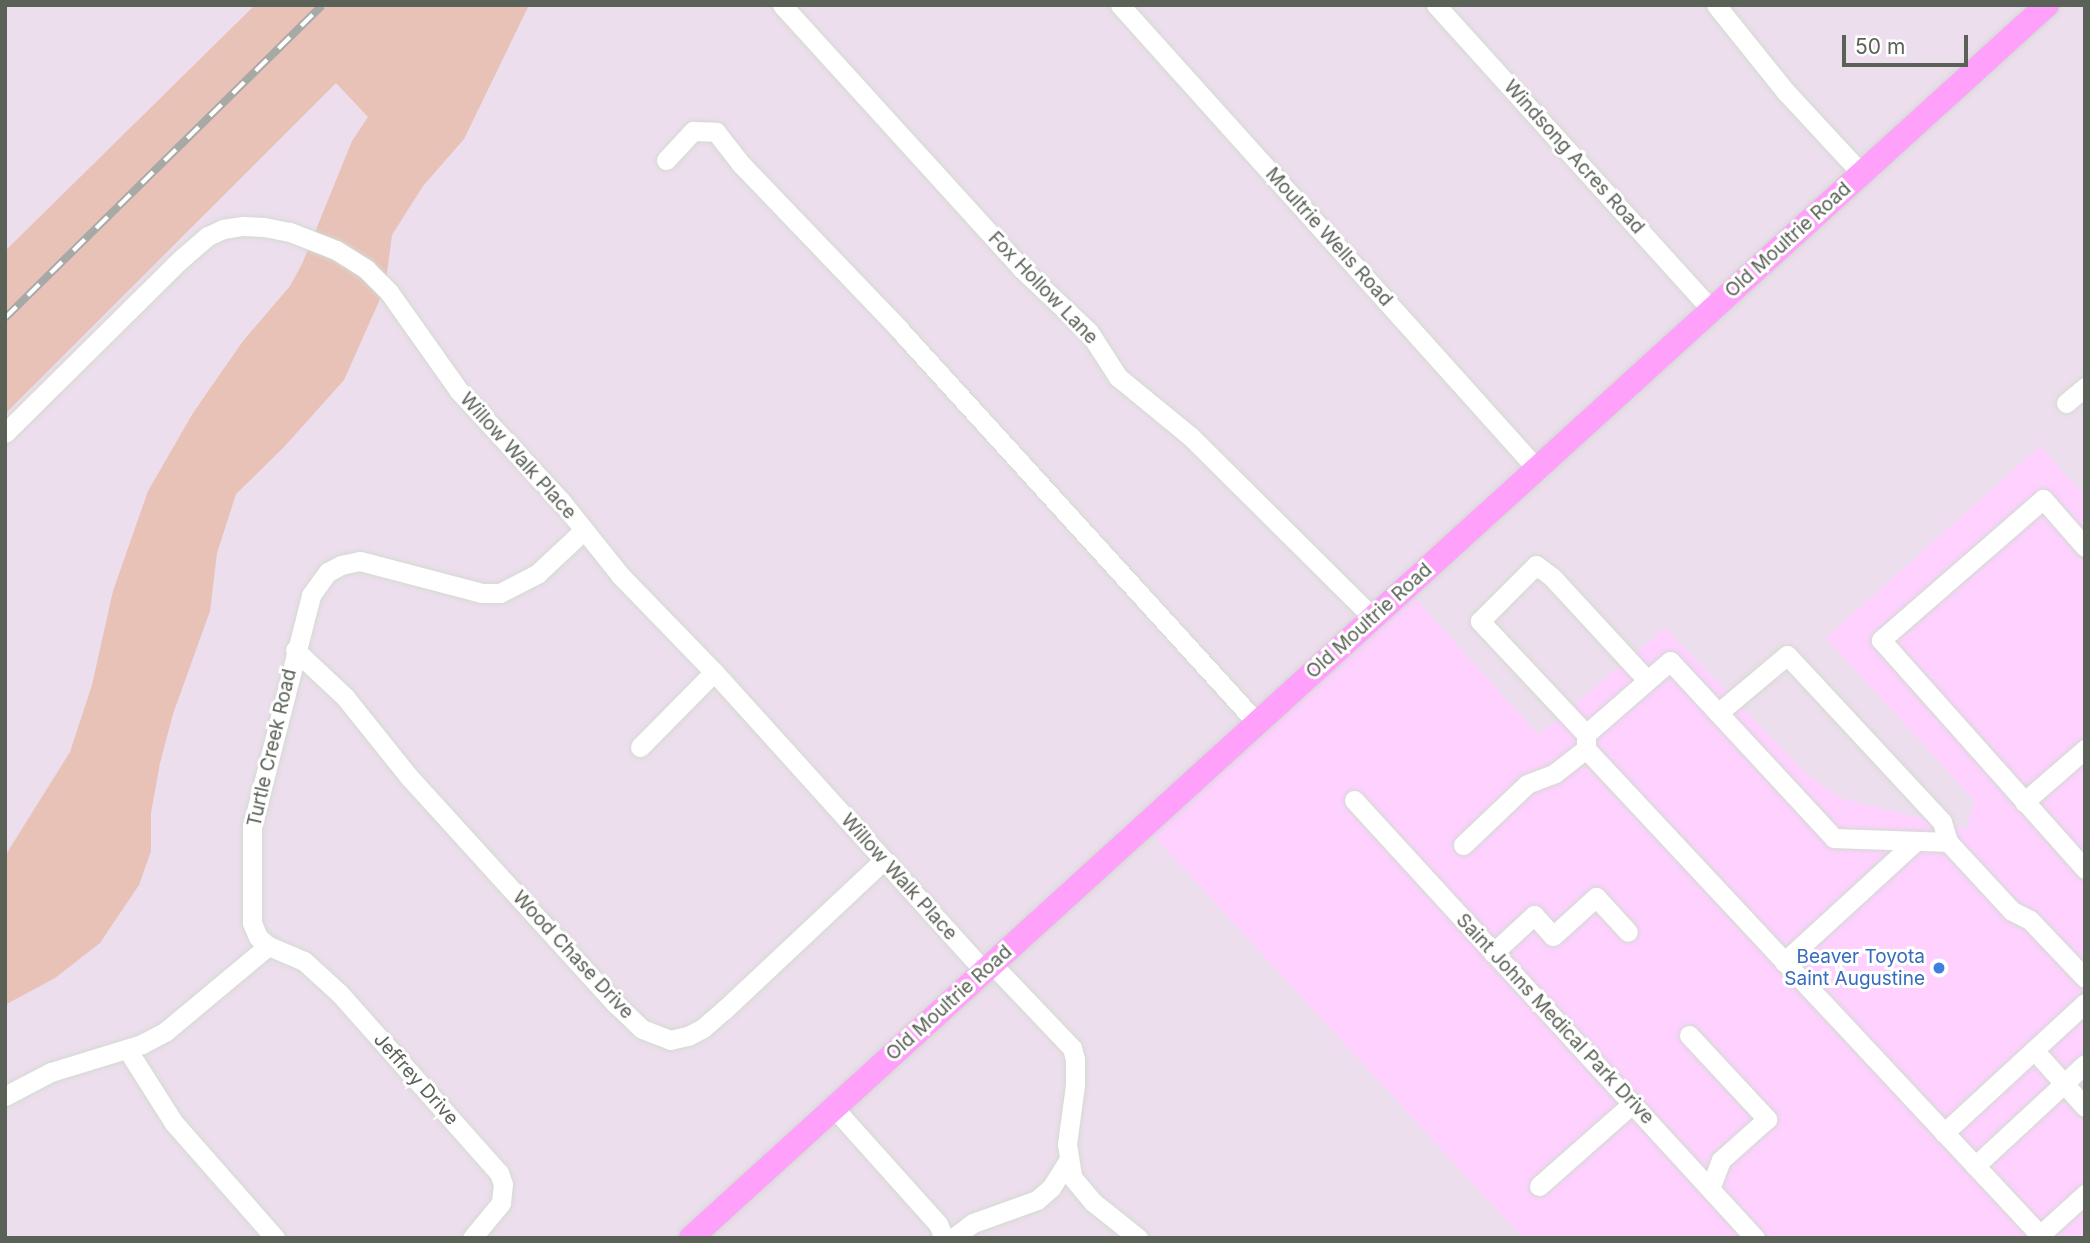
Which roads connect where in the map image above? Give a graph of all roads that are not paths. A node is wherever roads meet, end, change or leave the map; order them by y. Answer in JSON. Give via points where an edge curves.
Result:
{"nodes":[{"id":1,"x":782,"y":5,"type":"edge"},
{"id":2,"x":1120,"y":5,"type":"edge"},
{"id":3,"x":1436,"y":5,"type":"edge"},
{"id":4,"x":1716,"y":5,"type":"edge"},
{"id":5,"x":2047,"y":5,"type":"edge"},
{"id":6,"x":666,"y":160,"type":"dead end"},
{"id":7,"x":1862,"y":173,"type":"junction"},
{"id":8,"x":1712,"y":310,"type":"junction"},
{"id":9,"x":2085,"y":387,"type":"edge"},
{"id":10,"x":2066,"y":403,"type":"dead end"},
{"id":11,"x":5,"y":433,"type":"edge"},
{"id":12,"x":1537,"y":468,"type":"junction"},
{"id":13,"x":584,"y":530,"type":"junction"},
{"id":14,"x":2085,"y":547,"type":"edge"},
{"id":15,"x":1373,"y":618,"type":"junction"},
{"id":16,"x":295,"y":650,"type":"junction"},
{"id":17,"x":714,"y":672,"type":"junction"},
{"id":18,"x":1647,"y":680,"type":"junction"},
{"id":19,"x":1718,"y":713,"type":"junction"},
{"id":20,"x":1257,"y":723,"type":"junction"},
{"id":21,"x":1586,"y":741,"type":"junction"},
{"id":22,"x":640,"y":747,"type":"dead end"},
{"id":23,"x":2085,"y":749,"type":"edge"},
{"id":24,"x":1354,"y":800,"type":"dead end"},
{"id":25,"x":2024,"y":802,"type":"junction"},
{"id":26,"x":1916,"y":841,"type":"junction"},
{"id":27,"x":1948,"y":842,"type":"junction"},
{"id":28,"x":1463,"y":845,"type":"dead end"},
{"id":29,"x":884,"y":860,"type":"junction"},
{"id":30,"x":2085,"y":869,"type":"edge"},
{"id":31,"x":1628,"y":932,"type":"dead end"},
{"id":32,"x":268,"y":946,"type":"junction"},
{"id":33,"x":1493,"y":953,"type":"junction"},
{"id":34,"x":1784,"y":962,"type":"junction"},
{"id":35,"x":988,"y":967,"type":"junction"},
{"id":36,"x":2085,"y":978,"type":"edge"},
{"id":37,"x":2085,"y":1003,"type":"edge"},
{"id":38,"x":1689,"y":1034,"type":"dead end"},
{"id":39,"x":127,"y":1049,"type":"junction"},
{"id":40,"x":2034,"y":1050,"type":"junction"},
{"id":41,"x":2085,"y":1065,"type":"edge"},
{"id":42,"x":2064,"y":1084,"type":"junction"},
{"id":43,"x":5,"y":1096,"type":"edge"},
{"id":44,"x":1632,"y":1104,"type":"junction"},
{"id":45,"x":2085,"y":1107,"type":"edge"},
{"id":46,"x":834,"y":1108,"type":"junction"},
{"id":47,"x":1944,"y":1133,"type":"junction"},
{"id":48,"x":1067,"y":1162,"type":"junction"},
{"id":49,"x":1975,"y":1166,"type":"junction"},
{"id":50,"x":1539,"y":1186,"type":"dead end"},
{"id":51,"x":1710,"y":1188,"type":"junction"},
{"id":52,"x":2085,"y":1194,"type":"edge"},
{"id":53,"x":275,"y":1238,"type":"edge"},
{"id":54,"x":472,"y":1238,"type":"edge"},
{"id":55,"x":691,"y":1238,"type":"edge"},
{"id":56,"x":944,"y":1238,"type":"edge"},
{"id":57,"x":954,"y":1238,"type":"edge"},
{"id":58,"x":1138,"y":1238,"type":"edge"},
{"id":59,"x":1755,"y":1238,"type":"edge"}],
"edges":[{"from":1,"to":15,"type":"street","name":"Fox Hollow Lane","via":[[1021,268],[1088,332],[1118,377],[1191,436]]},
{"from":2,"to":12,"type":"street","name":"Moultrie Wells Road"},
{"from":3,"to":8,"type":"street","name":"Windsong Acres Road"},
{"from":4,"to":7,"type":"street","via":[[1786,92]]},
{"from":5,"to":7,"type":"main road","name":"Old Moultrie Road"},
{"from":6,"to":20,"type":"street","via":[[693,131],[716,132]]},
{"from":7,"to":8,"type":"main road","name":"Old Moultrie Road"},
{"from":8,"to":12,"type":"main road","name":"Old Moultrie Road"},
{"from":9,"to":10,"type":"street"},
{"from":11,"to":13,"type":"street","name":"Willow Walk Place","via":[[208,236],[243,226],[264,228],[310,239],[366,269],[397,302],[459,391]]},
{"from":12,"to":15,"type":"main road","name":"Old Moultrie Road"},
{"from":13,"to":16,"type":"street","name":"Turtle Creek Road","via":[[537,574],[500,593],[472,591],[360,561],[341,565],[328,572],[311,595]]},
{"from":13,"to":17,"type":"street","name":"Willow Walk Place","via":[[645,602]]},
{"from":14,"to":25,"type":"street","via":[[2043,499],[1881,640]]},
{"from":15,"to":20,"type":"main road","name":"Old Moultrie Road"},
{"from":16,"to":29,"type":"street","name":"Wood Chase Drive","via":[[345,697],[410,778],[616,1004],[642,1029],[670,1040],[688,1036],[713,1019]]},
{"from":16,"to":32,"type":"street","name":"Turtle Creek Road","via":[[252,827],[252,923]]},
{"from":17,"to":22,"type":"street"},
{"from":17,"to":29,"type":"street","name":"Willow Walk Place"},
{"from":18,"to":19,"type":"street","via":[[1670,661]]},
{"from":18,"to":21,"type":"street"},
{"from":18,"to":21,"type":"street","via":[[1536,565],[1480,621]]},
{"from":19,"to":26,"type":"street","via":[[1834,838]]},
{"from":19,"to":27,"type":"street","via":[[1787,655],[1941,822]]},
{"from":20,"to":35,"type":"main road","name":"Old Moultrie Road"},
{"from":21,"to":28,"type":"street","via":[[1555,773],[1527,784]]},
{"from":21,"to":34,"type":"street"},
{"from":23,"to":25,"type":"street"},
{"from":24,"to":33,"type":"street","name":"Saint Johns Medical Park Drive"},
{"from":25,"to":30,"type":"street"},
{"from":26,"to":27,"type":"street"},
{"from":26,"to":34,"type":"street"},
{"from":27,"to":36,"type":"street","via":[[2011,911],[2030,920]]},
{"from":29,"to":35,"type":"street","name":"Willow Walk Place"},
{"from":31,"to":33,"type":"street","via":[[1596,897],[1553,936],[1534,915]]},
{"from":32,"to":39,"type":"street","via":[[166,1031]]},
{"from":32,"to":54,"type":"street","name":"Jeffrey Drive","via":[[303,961],[339,993],[499,1173],[501,1203]]},
{"from":33,"to":44,"type":"street","name":"Saint Johns Medical Park Drive"},
{"from":34,"to":47,"type":"street"},
{"from":35,"to":46,"type":"main road","name":"Old Moultrie Road"},
{"from":35,"to":48,"type":"street","name":"Willow Walk Place","via":[[1072,1048],[1075,1085]]},
{"from":37,"to":40,"type":"street"},
{"from":38,"to":51,"type":"street","via":[[1767,1119],[1721,1160]]},
{"from":39,"to":43,"type":"street","via":[[51,1072]]},
{"from":39,"to":53,"type":"street","via":[[174,1124]]},
{"from":40,"to":42,"type":"street"},
{"from":40,"to":47,"type":"street"},
{"from":41,"to":42,"type":"street"},
{"from":42,"to":45,"type":"street"},
{"from":42,"to":49,"type":"street"},
{"from":44,"to":50,"type":"street"},
{"from":44,"to":51,"type":"street","name":"Saint Johns Medical Park Drive"},
{"from":46,"to":55,"type":"main road","name":"Old Moultrie Road"},
{"from":46,"to":56,"type":"street","via":[[938,1224]]},
{"from":47,"to":49,"type":"street"},
{"from":48,"to":57,"type":"street","via":[[1051,1188],[1037,1200],[973,1223]]},
{"from":48,"to":58,"type":"street","via":[[1078,1187]]},
{"from":49,"to":52,"type":"street","via":[[2040,1235]]},
{"from":51,"to":59,"type":"street","name":"Saint Johns Medical Park Drive"}]}
